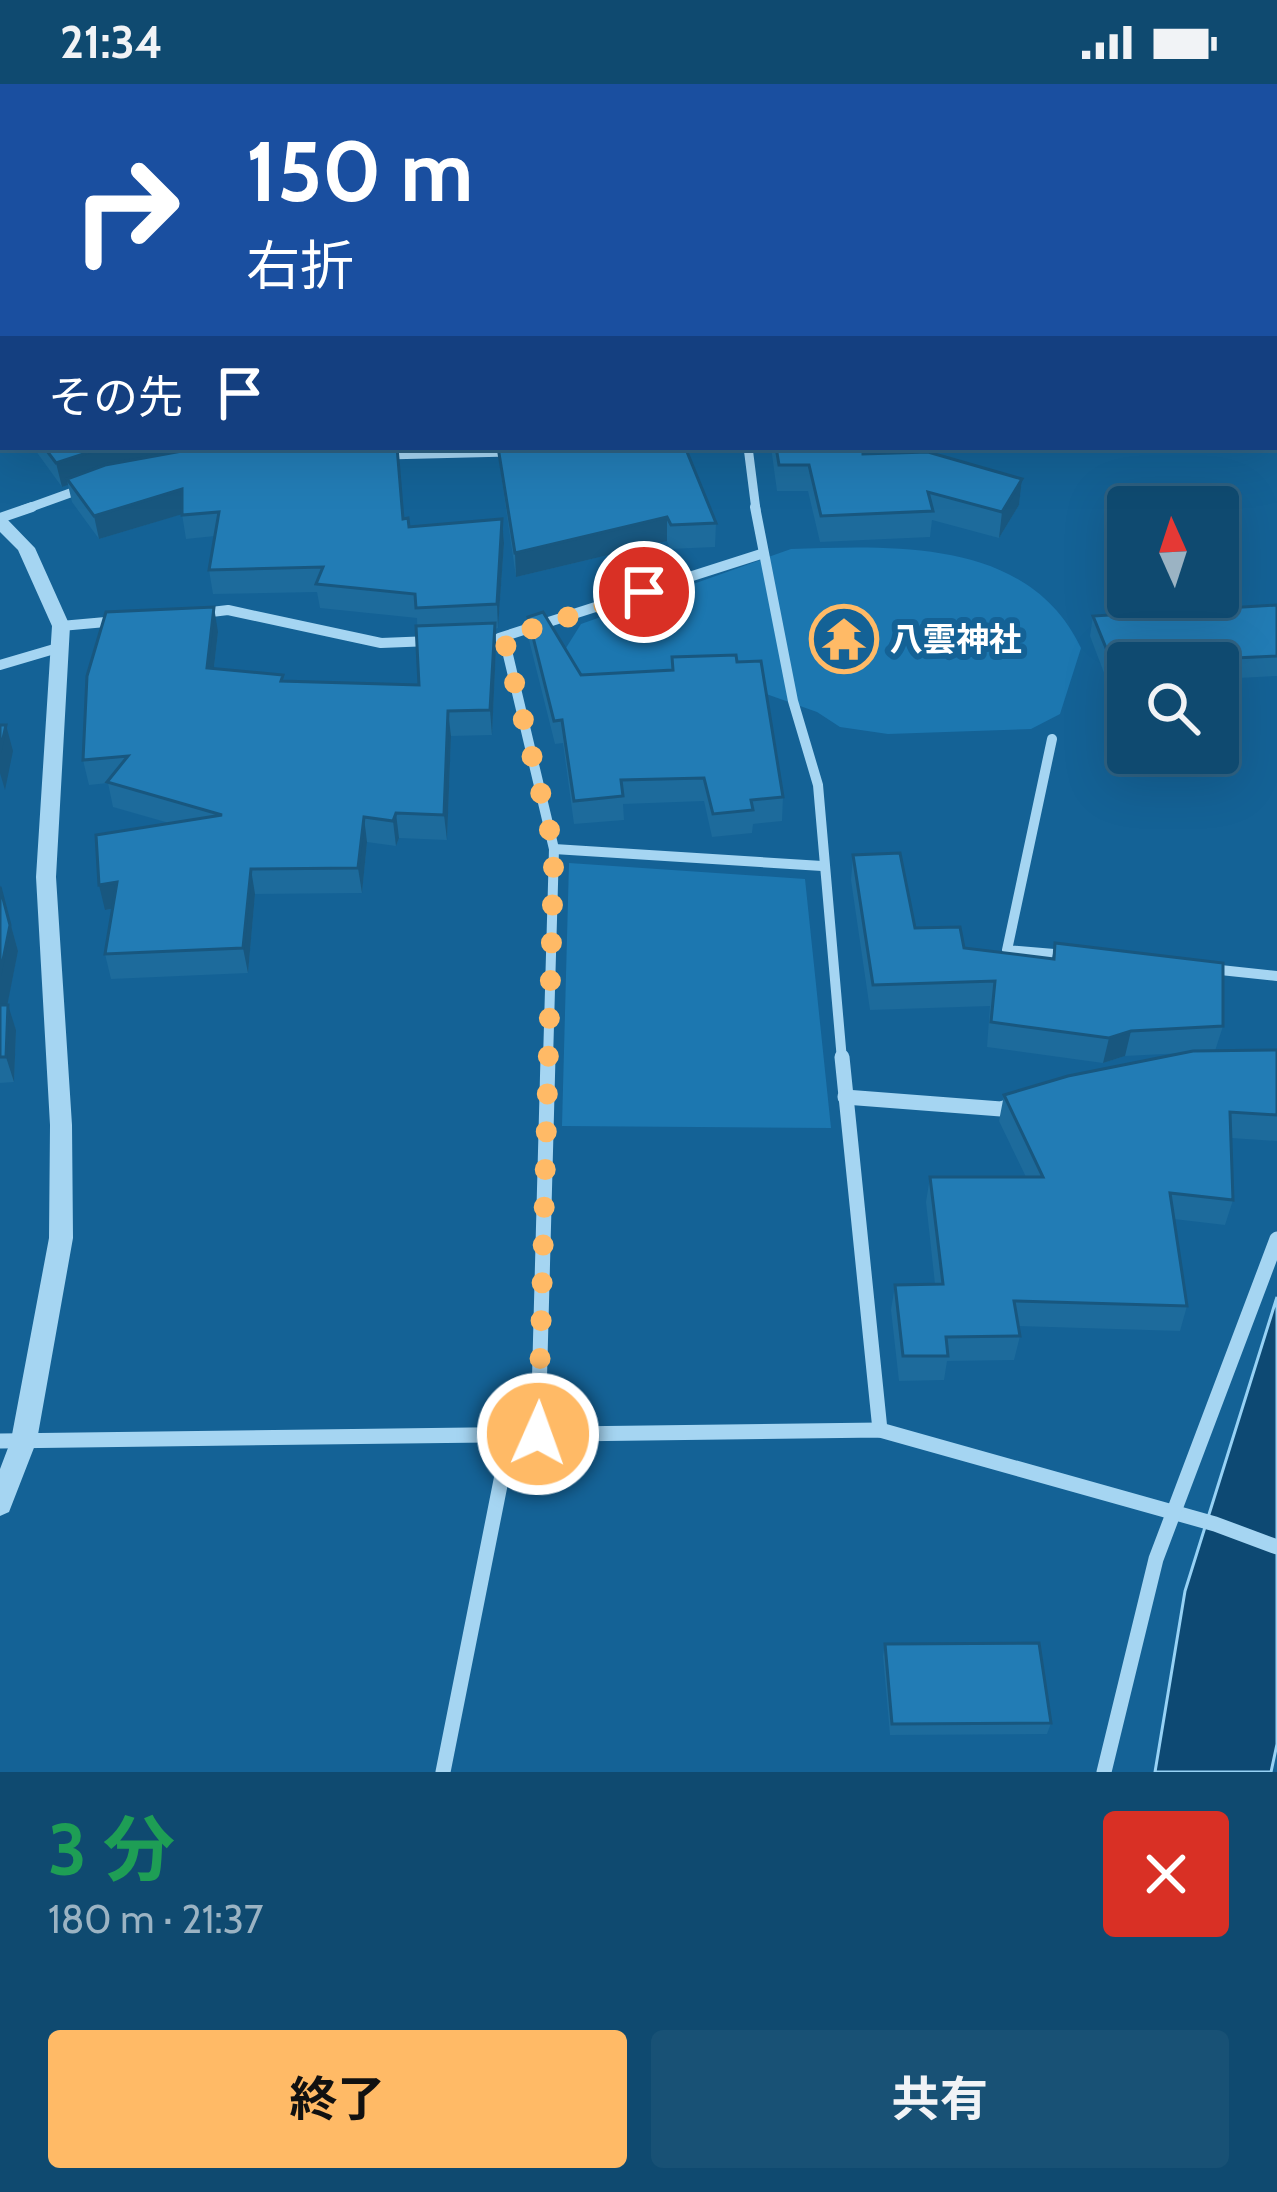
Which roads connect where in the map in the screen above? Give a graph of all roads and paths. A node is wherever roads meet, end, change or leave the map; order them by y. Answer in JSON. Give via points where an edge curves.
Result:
{"nodes":[{"id":1,"x":520,"y":450,"type":"edge"},
{"id":2,"x":748,"y":450,"type":"edge"},
{"id":3,"x":367,"y":451,"type":"edge"},
{"id":4,"x":108,"y":480,"type":"edge"},
{"id":5,"x":0,"y":520,"type":"edge"},
{"id":6,"x":761,"y":554,"type":"junction"},
{"id":7,"x":180,"y":615,"type":"edge"},
{"id":8,"x":133,"y":620,"type":"edge"},
{"id":9,"x":61,"y":637,"type":"junction"},
{"id":10,"x":483,"y":638,"type":"edge"},
{"id":11,"x":504,"y":638,"type":"junction"},
{"id":12,"x":442,"y":640,"type":"edge"},
{"id":13,"x":0,"y":665,"type":"edge"},
{"id":14,"x":1052,"y":739,"type":"dead end"},
{"id":15,"x":554,"y":849,"type":"junction"},
{"id":16,"x":822,"y":866,"type":"junction"},
{"id":17,"x":1074,"y":956,"type":"edge"},
{"id":18,"x":1187,"y":967,"type":"edge"},
{"id":19,"x":1277,"y":976,"type":"edge"},
{"id":20,"x":1043,"y":1096,"type":"edge"},
{"id":21,"x":845,"y":1097,"type":"junction"},
{"id":22,"x":1277,"y":1239,"type":"edge"},
{"id":23,"x":880,"y":1430,"type":"junction"},
{"id":24,"x":538,"y":1434,"type":"junction"},
{"id":25,"x":511,"y":1435,"type":"junction"},
{"id":26,"x":12,"y":1440,"type":"edge"},
{"id":27,"x":0,"y":1504,"type":"edge"},
{"id":28,"x":1174,"y":1514,"type":"junction"},
{"id":29,"x":1277,"y":1547,"type":"edge"},
{"id":30,"x":443,"y":1772,"type":"edge"},
{"id":31,"x":1104,"y":1772,"type":"edge"}],
"edges":[{"from":1,"to":3,"type":"street"},
{"from":2,"to":6,"type":"street"},
{"from":4,"to":5,"type":"street"},
{"from":5,"to":9,"type":"street","via":[[26,548]]},
{"from":6,"to":11,"type":"street"},
{"from":6,"to":16,"type":"street","via":[[818,785]]},
{"from":7,"to":12,"type":"street","via":[[228,610],[381,643]]},
{"from":8,"to":9,"type":"street"},
{"from":9,"to":13,"type":"street"},
{"from":9,"to":26,"type":"street","via":[[46,878],[61,1238]]},
{"from":10,"to":11,"type":"street"},
{"from":11,"to":15,"type":"street"},
{"from":14,"to":17,"type":"street","via":[[1007,950]]},
{"from":15,"to":16,"type":"street"},
{"from":15,"to":24,"type":"street"},
{"from":16,"to":21,"type":"street"},
{"from":18,"to":19,"type":"street"},
{"from":20,"to":21,"type":"street","via":[[1001,1109]]},
{"from":21,"to":23,"type":"street"},
{"from":22,"to":28,"type":"street"},
{"from":23,"to":24,"type":"street"},
{"from":23,"to":28,"type":"street"},
{"from":24,"to":25,"type":"street"},
{"from":25,"to":26,"type":"street"},
{"from":25,"to":30,"type":"street"},
{"from":26,"to":27,"type":"street"},
{"from":28,"to":29,"type":"street"},
{"from":28,"to":31,"type":"street"}]}
